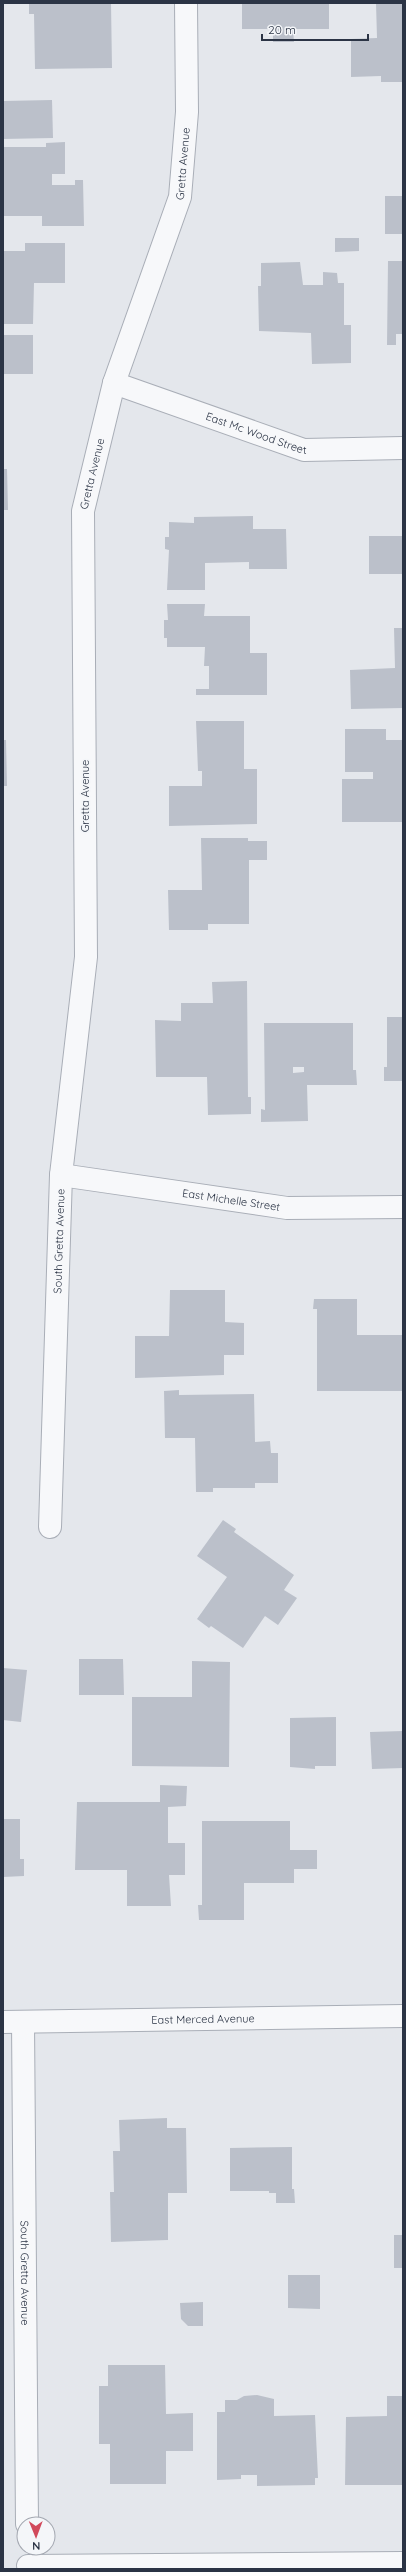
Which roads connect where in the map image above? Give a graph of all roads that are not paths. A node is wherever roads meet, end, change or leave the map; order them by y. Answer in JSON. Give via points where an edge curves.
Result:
{"nodes":[{"id":1,"x":186,"y":3,"type":"edge"},
{"id":2,"x":114,"y":383,"type":"junction"},
{"id":3,"x":403,"y":448,"type":"edge"},
{"id":4,"x":86,"y":957,"type":"joint"},
{"id":5,"x":61,"y":1175,"type":"junction"},
{"id":6,"x":403,"y":1208,"type":"edge"},
{"id":7,"x":50,"y":1527,"type":"dead end"},
{"id":8,"x":403,"y":2016,"type":"edge"},
{"id":9,"x":13,"y":2022,"type":"edge"},
{"id":10,"x":27,"y":2516,"type":"edge"},
{"id":11,"x":28,"y":2561,"type":"edge"},
{"id":12,"x":403,"y":2563,"type":"edge"}],
"edges":[{"from":1,"to":2,"type":"street","name":"Gretta Avenue","via":[[187,112],[180,197]]},
{"from":2,"to":3,"type":"street","name":"East Mc Wood Street","via":[[304,450]]},
{"from":2,"to":4,"type":"street","name":"Gretta Avenue","via":[[83,511]]},
{"from":4,"to":5,"type":"street","name":"South Gretta Avenue"},
{"from":5,"to":6,"type":"street","name":"East Michelle Street","via":[[287,1208]]},
{"from":5,"to":7,"type":"street","name":"South Gretta Avenue"},
{"from":8,"to":9,"type":"street","name":"East Merced Avenue"},
{"from":9,"to":10,"type":"street","name":"South Gretta Avenue"},
{"from":11,"to":12,"type":"street"}]}
